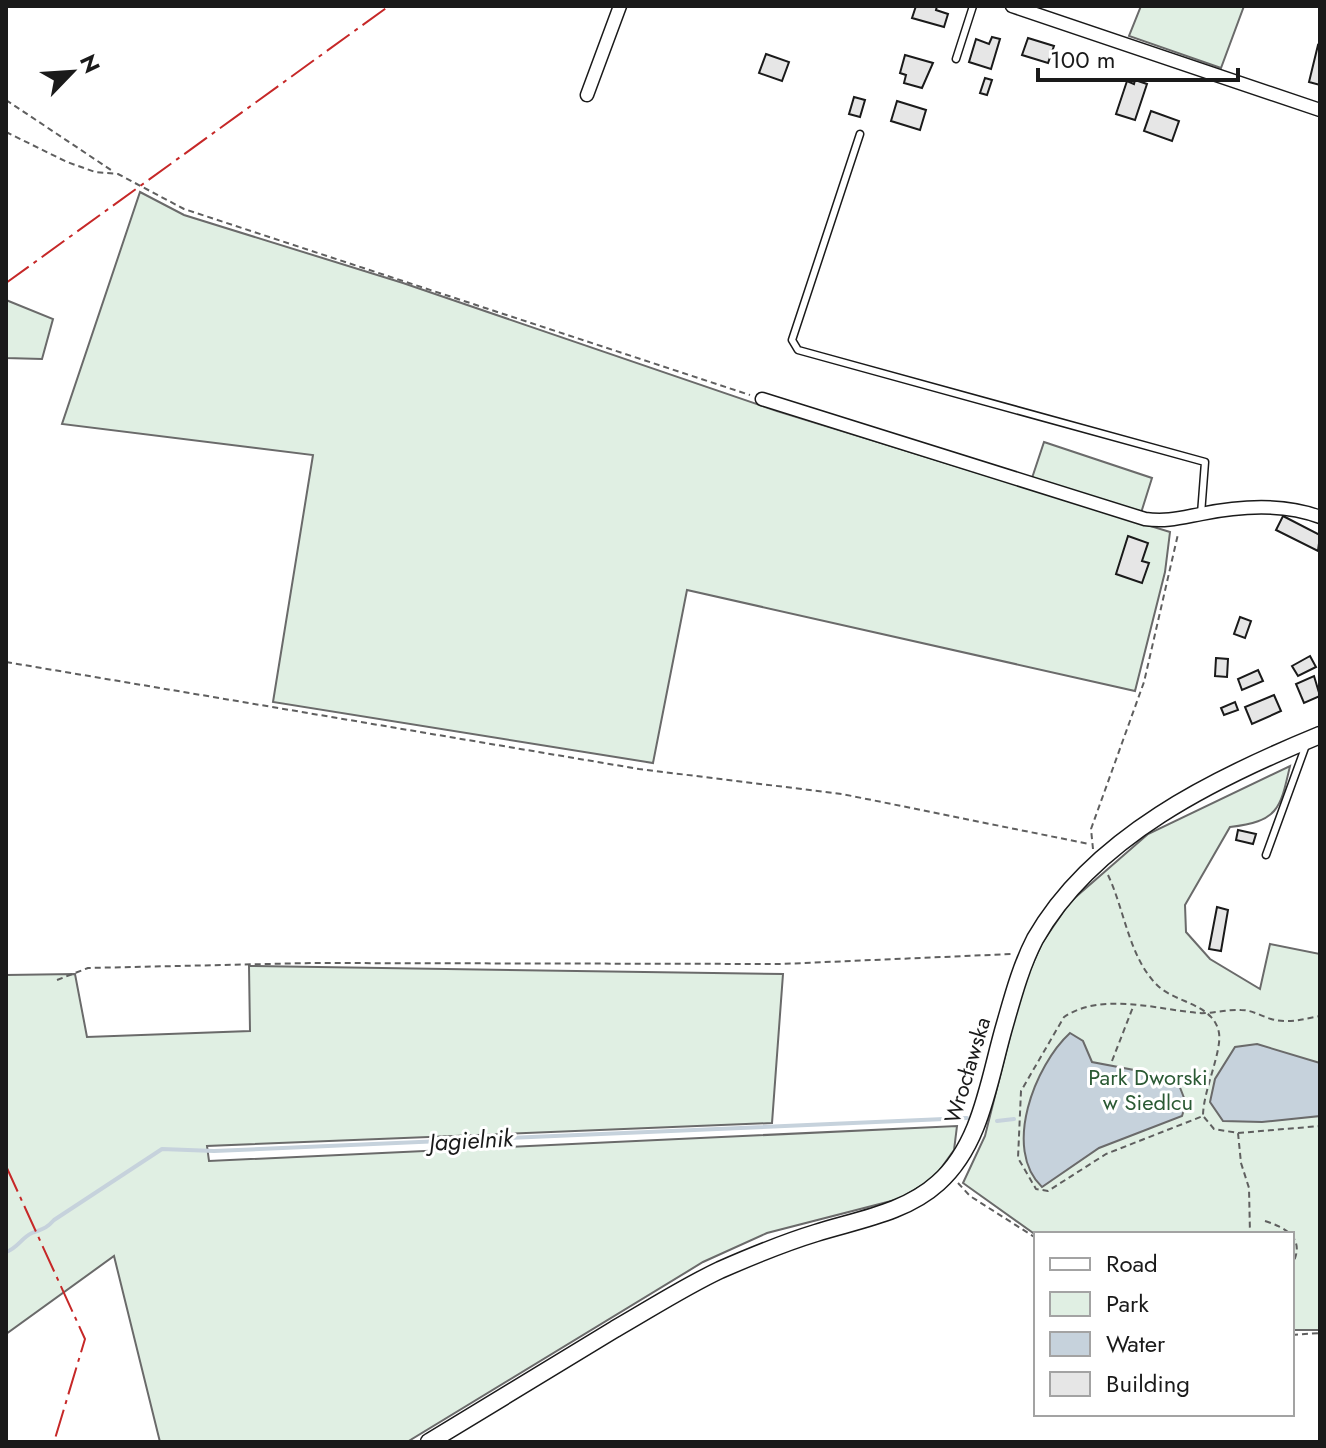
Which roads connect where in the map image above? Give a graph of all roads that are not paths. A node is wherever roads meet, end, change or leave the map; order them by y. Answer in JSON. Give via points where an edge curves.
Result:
{"nodes":[{"id":1,"x":620,"y":6,"type":"edge"},
{"id":2,"x":973,"y":6,"type":"edge"},
{"id":3,"x":1012,"y":6,"type":"edge"},
{"id":4,"x":956,"y":59,"type":"dead end"},
{"id":5,"x":587,"y":95,"type":"dead end"},
{"id":6,"x":1320,"y":110,"type":"edge"},
{"id":7,"x":860,"y":134,"type":"dead end"},
{"id":8,"x":762,"y":399,"type":"road end"},
{"id":9,"x":1201,"y":514,"type":"junction"},
{"id":10,"x":1320,"y":517,"type":"edge"},
{"id":11,"x":1313,"y":738,"type":"edge"},
{"id":12,"x":1266,"y":855,"type":"dead end"},
{"id":13,"x":429,"y":1442,"type":"edge"}],
"edges":[{"from":1,"to":5,"type":"street"},
{"from":2,"to":4,"type":"lane"},
{"from":3,"to":6,"type":"street"},
{"from":7,"to":9,"type":"lane","via":[[792,340],[798,350],[1205,462]]},
{"from":8,"to":9,"type":"street","via":[[1145,519],[1181,521]]},
{"from":9,"to":10,"type":"street","via":[[1275,506]]},
{"from":11,"to":12,"type":"lane"},
{"from":11,"to":13,"type":"street","name":"Wrocławska","via":[[1196,794],[1149,824],[1102,861],[1054,912],[1018,979],[981,1112],[948,1173],[909,1203],[782,1245],[697,1281]]}]}
